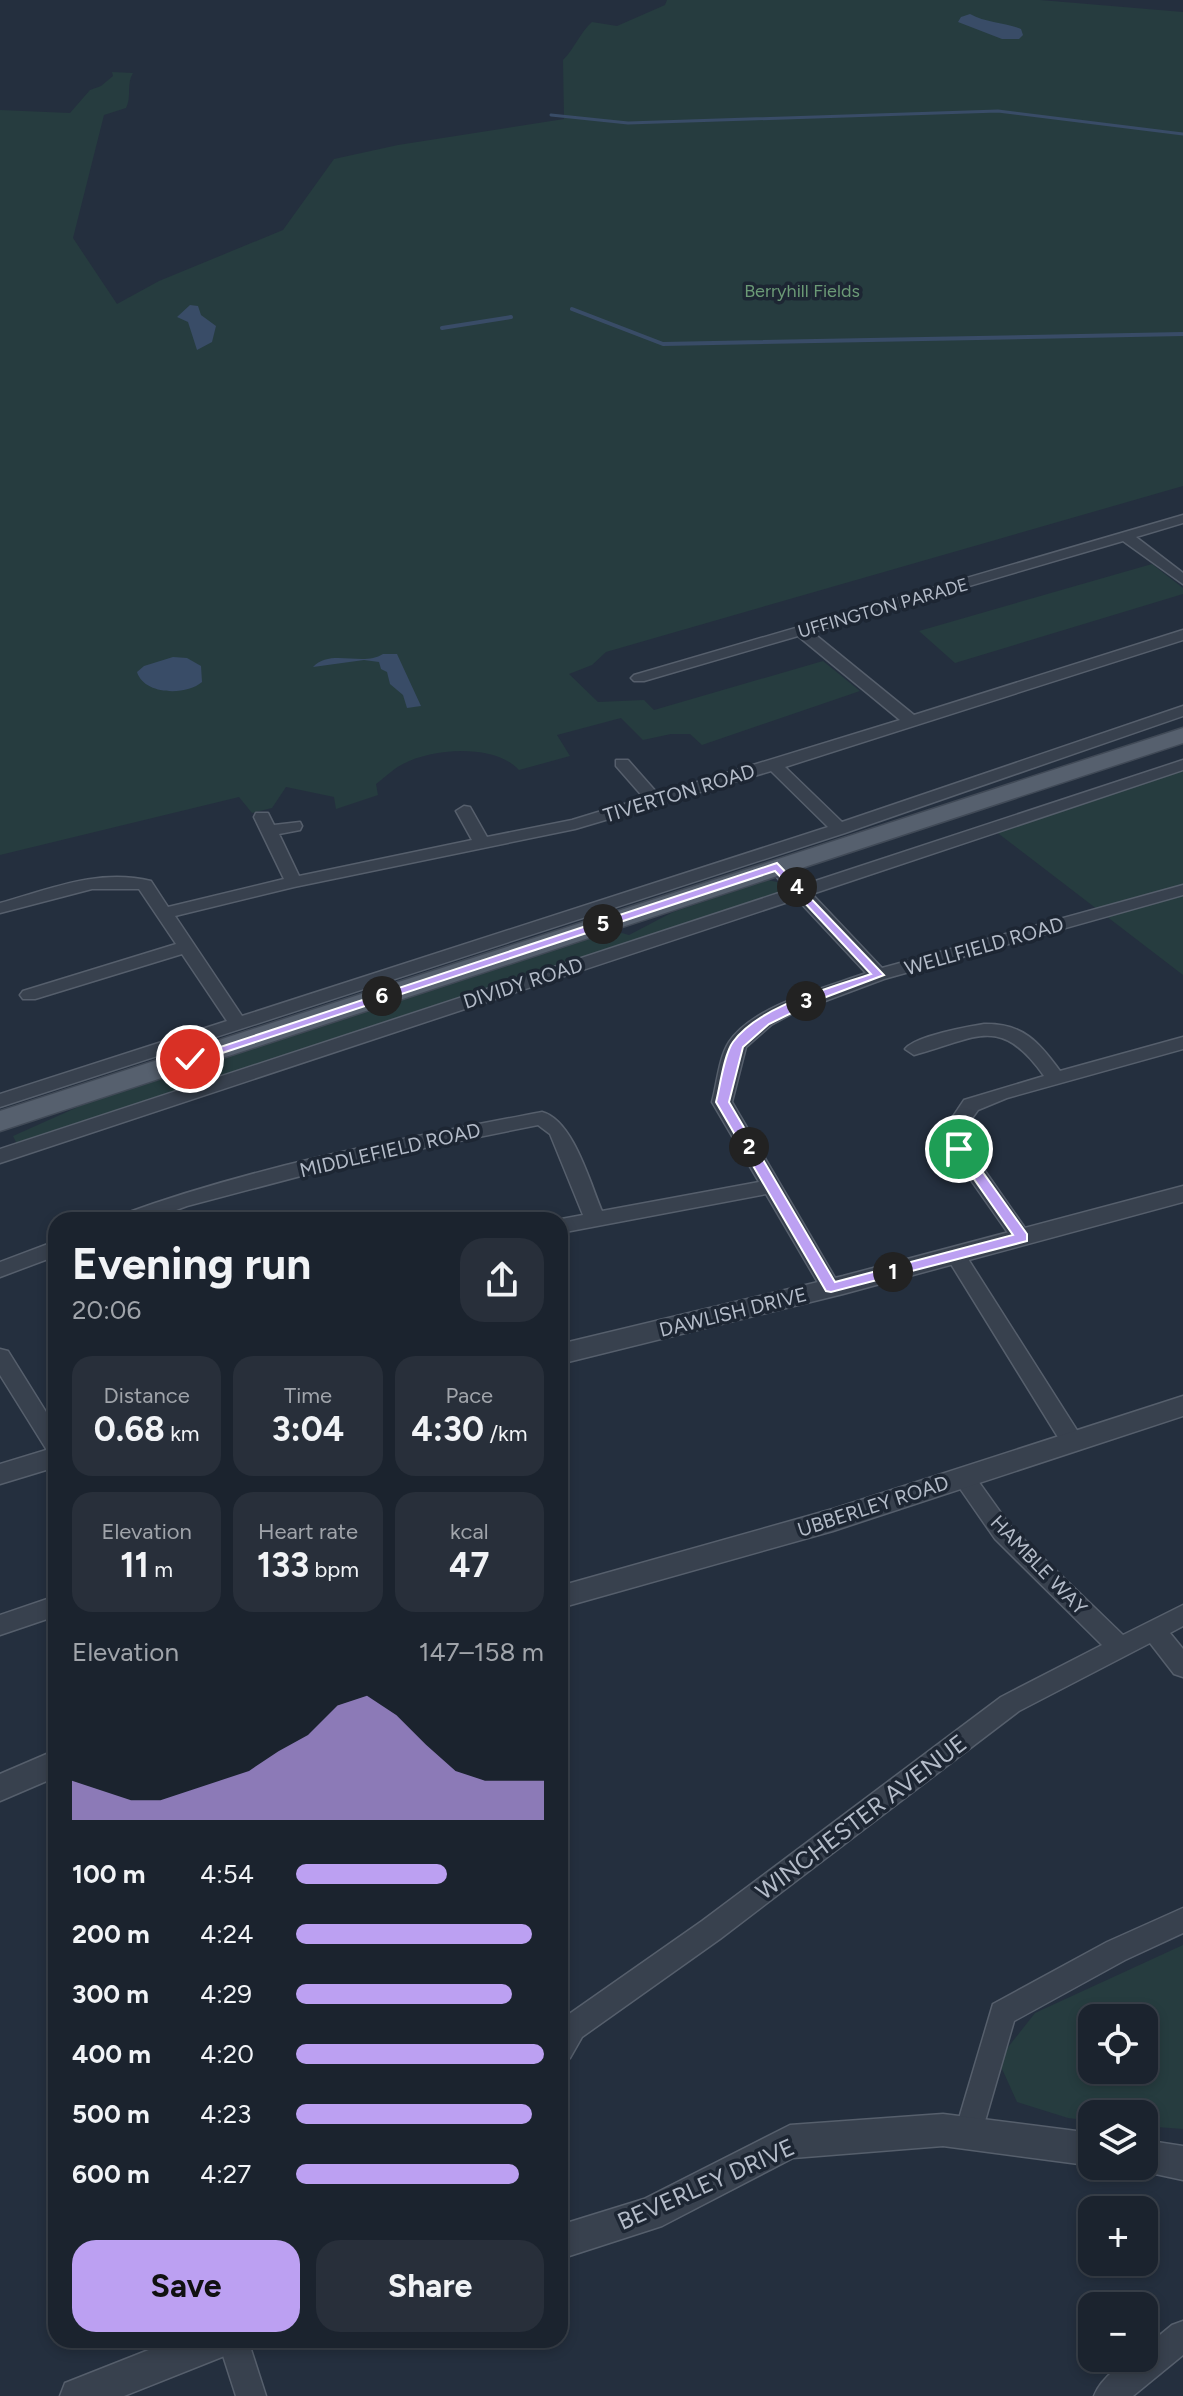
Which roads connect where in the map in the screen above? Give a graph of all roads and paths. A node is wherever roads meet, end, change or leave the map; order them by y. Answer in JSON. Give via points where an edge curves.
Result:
{"nodes":[{"id":1,"x":1183,"y":519,"type":"edge"},
{"id":2,"x":1127,"y":537,"type":"junction"},
{"id":3,"x":1183,"y":580,"type":"edge"},
{"id":4,"x":801,"y":631,"type":"junction"},
{"id":5,"x":1183,"y":635,"type":"edge"},
{"id":6,"x":639,"y":678,"type":"dead end"},
{"id":7,"x":1183,"y":711,"type":"edge"},
{"id":8,"x":910,"y":720,"type":"junction"},
{"id":9,"x":1183,"y":735,"type":"edge"},
{"id":10,"x":622,"y":763,"type":"dead end"},
{"id":11,"x":774,"y":765,"type":"junction"},
{"id":12,"x":1183,"y":765,"type":"edge"},
{"id":13,"x":655,"y":801,"type":"junction"},
{"id":14,"x":464,"y":811,"type":"dead end"},
{"id":15,"x":294,"y":826,"type":"dead end"},
{"id":16,"x":839,"y":829,"type":"junction"},
{"id":17,"x":483,"y":845,"type":"junction"},
{"id":18,"x":777,"y":867,"type":"junction"},
{"id":19,"x":294,"y":882,"type":"junction"},
{"id":20,"x":1183,"y":890,"type":"edge"},
{"id":21,"x":802,"y":892,"type":"junction"},
{"id":22,"x":0,"y":908,"type":"edge"},
{"id":23,"x":165,"y":913,"type":"junction"},
{"id":24,"x":185,"y":947,"type":"junction"},
{"id":25,"x":878,"y":975,"type":"junction"},
{"id":26,"x":29,"y":995,"type":"dead end"},
{"id":27,"x":237,"y":1022,"type":"junction"},
{"id":28,"x":1183,"y":1043,"type":"edge"},
{"id":29,"x":914,"y":1049,"type":"dead end"},
{"id":30,"x":1056,"y":1079,"type":"junction"},
{"id":31,"x":0,"y":1101,"type":"edge"},
{"id":32,"x":0,"y":1121,"type":"edge"},
{"id":33,"x":0,"y":1156,"type":"edge"},
{"id":34,"x":772,"y":1186,"type":"junction"},
{"id":35,"x":1183,"y":1194,"type":"edge"},
{"id":36,"x":150,"y":1212,"type":"edge"},
{"id":37,"x":595,"y":1219,"type":"junction"},
{"id":38,"x":568,"y":1224,"type":"edge"},
{"id":39,"x":1022,"y":1238,"type":"junction"},
{"id":40,"x":48,"y":1251,"type":"edge"},
{"id":41,"x":956,"y":1256,"type":"junction"},
{"id":42,"x":0,"y":1270,"type":"edge"},
{"id":43,"x":831,"y":1288,"type":"junction"},
{"id":44,"x":568,"y":1352,"type":"edge"},
{"id":45,"x":0,"y":1357,"type":"edge"},
{"id":46,"x":1183,"y":1406,"type":"edge"},
{"id":47,"x":48,"y":1433,"type":"edge"},
{"id":48,"x":1072,"y":1441,"type":"junction"},
{"id":49,"x":48,"y":1459,"type":"edge"},
{"id":50,"x":0,"y":1474,"type":"edge"},
{"id":51,"x":963,"y":1477,"type":"junction"},
{"id":52,"x":568,"y":1595,"type":"edge"},
{"id":53,"x":48,"y":1609,"type":"edge"},
{"id":54,"x":1183,"y":1615,"type":"edge"},
{"id":55,"x":0,"y":1625,"type":"edge"},
{"id":56,"x":1153,"y":1629,"type":"junction"},
{"id":57,"x":1121,"y":1648,"type":"junction"},
{"id":58,"x":1183,"y":1667,"type":"edge"},
{"id":59,"x":48,"y":1767,"type":"edge"},
{"id":60,"x":0,"y":1788,"type":"edge"},
{"id":61,"x":1183,"y":1920,"type":"edge"},
{"id":62,"x":568,"y":2035,"type":"edge"},
{"id":63,"x":969,"y":2132,"type":"junction"},
{"id":64,"x":1078,"y":2148,"type":"edge"},
{"id":65,"x":1158,"y":2159,"type":"edge"},
{"id":66,"x":1183,"y":2163,"type":"edge"},
{"id":67,"x":568,"y":2234,"type":"edge"},
{"id":68,"x":1183,"y":2336,"type":"edge"},
{"id":69,"x":199,"y":2348,"type":"edge"},
{"id":70,"x":236,"y":2348,"type":"edge"},
{"id":71,"x":78,"y":2396,"type":"edge"},
{"id":72,"x":251,"y":2396,"type":"edge"},
{"id":73,"x":1109,"y":2396,"type":"edge"}],
"edges":[{"from":1,"to":2,"type":"street","name":"UFFINGTON PARADE"},
{"from":2,"to":3,"type":"street"},
{"from":2,"to":4,"type":"street","name":"UFFINGTON PARADE"},
{"from":4,"to":6,"type":"street","name":"UFFINGTON PARADE"},
{"from":4,"to":8,"type":"street"},
{"from":5,"to":8,"type":"street","name":"TIVERTON ROAD"},
{"from":7,"to":16,"type":"street"},
{"from":8,"to":11,"type":"street","name":"TIVERTON ROAD"},
{"from":9,"to":18,"type":"main road","name":"DIVIDY ROAD"},
{"from":10,"to":13,"type":"street"},
{"from":11,"to":13,"type":"street","name":"TIVERTON ROAD"},
{"from":11,"to":16,"type":"street"},
{"from":12,"to":21,"type":"street","name":"DIVIDY ROAD"},
{"from":13,"to":17,"type":"street","name":"TIVERTON ROAD"},
{"from":14,"to":17,"type":"street"},
{"from":15,"to":19,"type":"street","via":[[266,824]]},
{"from":16,"to":27,"type":"street"},
{"from":17,"to":19,"type":"street","name":"TIVERTON ROAD"},
{"from":18,"to":21,"type":"street"},
{"from":18,"to":32,"type":"main road","name":"DIVIDY ROAD"},
{"from":19,"to":23,"type":"street","name":"TIVERTON ROAD"},
{"from":20,"to":25,"type":"street","name":"WELLFIELD ROAD"},
{"from":21,"to":25,"type":"street"},
{"from":21,"to":33,"type":"street","name":"DIVIDY ROAD"},
{"from":22,"to":23,"type":"street","via":[[122,879],[145,885]]},
{"from":23,"to":24,"type":"street"},
{"from":24,"to":26,"type":"street"},
{"from":24,"to":27,"type":"street"},
{"from":25,"to":34,"type":"street","name":"WELLFIELD ROAD","via":[[787,1009],[737,1045],[722,1102]]},
{"from":27,"to":31,"type":"street"},
{"from":28,"to":30,"type":"street"},
{"from":29,"to":30,"type":"street","via":[[1004,1028],[1025,1039]]},
{"from":30,"to":39,"type":"street","via":[[971,1105],[960,1121],[959,1149]]},
{"from":34,"to":37,"type":"street"},
{"from":34,"to":43,"type":"street","name":"WELLFIELD ROAD"},
{"from":35,"to":39,"type":"street","name":"DAWLISH DRIVE"},
{"from":36,"to":37,"type":"street","name":"MIDDLEFIELD ROAD","via":[[350,1156],[542,1118],[558,1131]]},
{"from":37,"to":38,"type":"street"},
{"from":39,"to":41,"type":"street","name":"DAWLISH DRIVE"},
{"from":40,"to":42,"type":"street"},
{"from":41,"to":43,"type":"street","name":"DAWLISH DRIVE"},
{"from":41,"to":48,"type":"street"},
{"from":43,"to":44,"type":"street","name":"DAWLISH DRIVE"},
{"from":45,"to":47,"type":"street"},
{"from":46,"to":48,"type":"street","name":"UBBERLEY ROAD"},
{"from":48,"to":51,"type":"street","name":"UBBERLEY ROAD"},
{"from":49,"to":50,"type":"street"},
{"from":51,"to":52,"type":"street","name":"UBBERLEY ROAD","via":[[833,1520]]},
{"from":51,"to":57,"type":"street","name":"HAMBLE WAY","via":[[1003,1533]]},
{"from":53,"to":55,"type":"street"},
{"from":54,"to":56,"type":"street","name":"WINCHESTER AVENUE"},
{"from":56,"to":57,"type":"street","name":"WINCHESTER AVENUE"},
{"from":56,"to":58,"type":"street"},
{"from":57,"to":62,"type":"street","name":"WINCHESTER AVENUE","via":[[1010,1704]]},
{"from":59,"to":60,"type":"street"},
{"from":61,"to":63,"type":"street","via":[[1003,2013]]},
{"from":63,"to":64,"type":"street","name":"BEVERLEY DRIVE"},
{"from":63,"to":67,"type":"street","name":"BEVERLEY DRIVE","via":[[790,2142],[650,2214]]},
{"from":65,"to":66,"type":"street"},
{"from":68,"to":73,"type":"street"},
{"from":69,"to":71,"type":"street"},
{"from":70,"to":72,"type":"street"}]}
